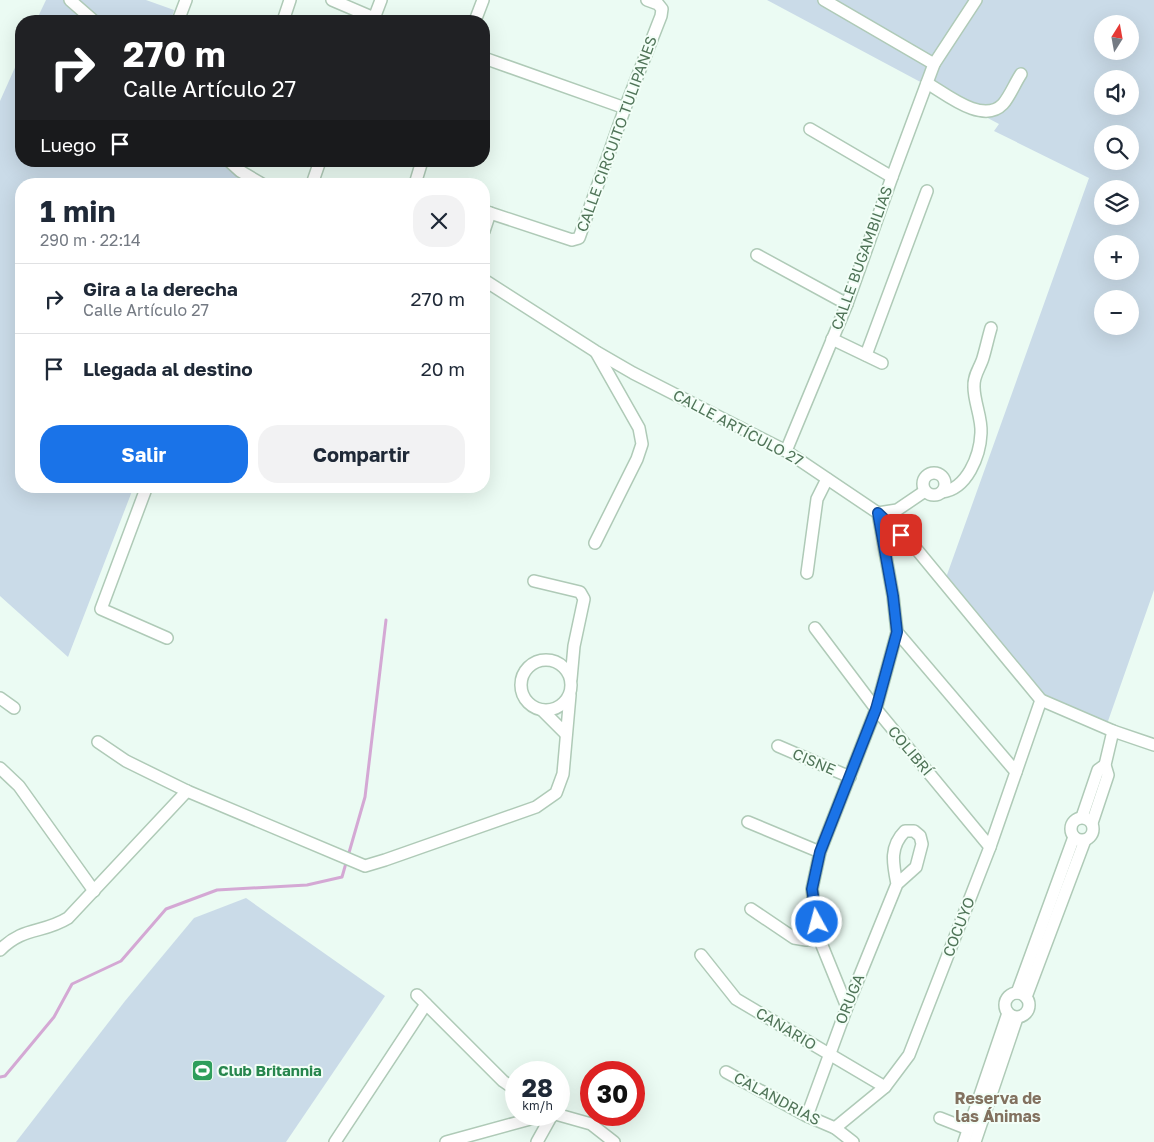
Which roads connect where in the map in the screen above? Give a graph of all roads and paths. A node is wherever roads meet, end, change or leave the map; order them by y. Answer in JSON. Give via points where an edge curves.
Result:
{"nodes":[{"id":1,"x":70,"y":0,"type":"edge"},
{"id":2,"x":186,"y":0,"type":"edge"},
{"id":3,"x":290,"y":0,"type":"edge"},
{"id":4,"x":332,"y":0,"type":"edge"},
{"id":5,"x":381,"y":0,"type":"edge"},
{"id":6,"x":483,"y":0,"type":"edge"},
{"id":7,"x":647,"y":0,"type":"edge"},
{"id":8,"x":824,"y":0,"type":"edge"},
{"id":9,"x":976,"y":0,"type":"edge"},
{"id":10,"x":87,"y":15,"type":"edge"},
{"id":11,"x":180,"y":15,"type":"edge"},
{"id":12,"x":285,"y":15,"type":"edge"},
{"id":13,"x":363,"y":15,"type":"edge"},
{"id":14,"x":375,"y":15,"type":"edge"},
{"id":15,"x":477,"y":15,"type":"edge"},
{"id":16,"x":490,"y":60,"type":"edge"},
{"id":17,"x":934,"y":64,"type":"junction"},
{"id":18,"x":1021,"y":74,"type":"dead end"},
{"id":19,"x":927,"y":83,"type":"junction"},
{"id":20,"x":625,"y":108,"type":"junction"},
{"id":21,"x":810,"y":129,"type":"dead end"},
{"id":22,"x":236,"y":167,"type":"edge"},
{"id":23,"x":892,"y":177,"type":"junction"},
{"id":24,"x":252,"y":178,"type":"edge"},
{"id":25,"x":927,"y":191,"type":"dead end"},
{"id":26,"x":490,"y":213,"type":"edge"},
{"id":27,"x":758,"y":255,"type":"dead end"},
{"id":28,"x":490,"y":284,"type":"edge"},
{"id":29,"x":847,"y":304,"type":"junction"},
{"id":30,"x":991,"y":328,"type":"dead end"},
{"id":31,"x":832,"y":339,"type":"junction"},
{"id":32,"x":595,"y":352,"type":"junction"},
{"id":33,"x":866,"y":355,"type":"junction"},
{"id":34,"x":882,"y":363,"type":"dead end"},
{"id":35,"x":786,"y":451,"type":"junction"},
{"id":36,"x":827,"y":479,"type":"junction"},
{"id":37,"x":925,"y":491,"type":"junction"},
{"id":38,"x":942,"y":492,"type":"junction"},
{"id":39,"x":144,"y":493,"type":"edge"},
{"id":40,"x":878,"y":513,"type":"junction"},
{"id":41,"x":596,"y":543,"type":"dead end"},
{"id":42,"x":807,"y":573,"type":"dead end"},
{"id":43,"x":534,"y":581,"type":"dead end"},
{"id":44,"x":815,"y":628,"type":"dead end"},
{"id":45,"x":897,"y":632,"type":"junction"},
{"id":46,"x":167,"y":638,"type":"dead end"},
{"id":47,"x":574,"y":646,"type":"junction"},
{"id":48,"x":552,"y":661,"type":"junction"},
{"id":49,"x":571,"y":680,"type":"junction"},
{"id":50,"x":570,"y":695,"type":"junction"},
{"id":51,"x":0,"y":698,"type":"edge"},
{"id":52,"x":1041,"y":700,"type":"junction"},
{"id":53,"x":14,"y":708,"type":"dead end"},
{"id":54,"x":876,"y":709,"type":"junction"},
{"id":55,"x":542,"y":710,"type":"junction"},
{"id":56,"x":1113,"y":731,"type":"junction"},
{"id":57,"x":566,"y":734,"type":"junction"},
{"id":58,"x":98,"y":742,"type":"dead end"},
{"id":59,"x":778,"y":746,"type":"dead end"},
{"id":60,"x":1154,"y":746,"type":"edge"},
{"id":61,"x":1105,"y":765,"type":"junction"},
{"id":62,"x":0,"y":768,"type":"edge"},
{"id":63,"x":1016,"y":772,"type":"junction"},
{"id":64,"x":850,"y":777,"type":"junction"},
{"id":65,"x":187,"y":791,"type":"junction"},
{"id":66,"x":1082,"y":817,"type":"junction"},
{"id":67,"x":748,"y":822,"type":"dead end"},
{"id":68,"x":1092,"y":823,"type":"junction"},
{"id":69,"x":1080,"y":838,"type":"junction"},
{"id":70,"x":990,"y":847,"type":"junction"},
{"id":71,"x":820,"y":852,"type":"junction"},
{"id":72,"x":898,"y":884,"type":"dead end"},
{"id":73,"x":94,"y":891,"type":"junction"},
{"id":74,"x":751,"y":909,"type":"dead end"},
{"id":75,"x":819,"y":938,"type":"junction"},
{"id":76,"x":0,"y":950,"type":"edge"},
{"id":77,"x":701,"y":955,"type":"dead end"},
{"id":78,"x":417,"y":995,"type":"dead end"},
{"id":79,"x":1021,"y":995,"type":"junction"},
{"id":80,"x":426,"y":1004,"type":"junction"},
{"id":81,"x":847,"y":1007,"type":"junction"},
{"id":82,"x":1012,"y":1015,"type":"junction"},
{"id":83,"x":829,"y":1054,"type":"junction"},
{"id":84,"x":726,"y":1072,"type":"dead end"},
{"id":85,"x":505,"y":1082,"type":"edge"},
{"id":86,"x":885,"y":1087,"type":"junction"},
{"id":87,"x":983,"y":1104,"type":"junction"},
{"id":88,"x":807,"y":1116,"type":"junction"},
{"id":89,"x":570,"y":1118,"type":"edge"},
{"id":90,"x":940,"y":1118,"type":"dead end"},
{"id":91,"x":505,"y":1126,"type":"edge"},
{"id":92,"x":546,"y":1126,"type":"edge"},
{"id":93,"x":835,"y":1128,"type":"junction"},
{"id":94,"x":968,"y":1129,"type":"junction"},
{"id":95,"x":335,"y":1142,"type":"edge"},
{"id":96,"x":446,"y":1142,"type":"edge"},
{"id":97,"x":537,"y":1142,"type":"edge"},
{"id":98,"x":614,"y":1142,"type":"edge"},
{"id":99,"x":853,"y":1142,"type":"edge"},
{"id":100,"x":964,"y":1142,"type":"edge"},
{"id":101,"x":975,"y":1142,"type":"edge"}],
"edges":[{"from":1,"to":10,"type":"street"},
{"from":2,"to":11,"type":"street"},
{"from":3,"to":12,"type":"street"},
{"from":4,"to":13,"type":"street"},
{"from":5,"to":14,"type":"street"},
{"from":6,"to":15,"type":"street"},
{"from":7,"to":20,"type":"street","name":"CALLE CIRCUITO TULIPANES","via":[[658,4],[662,9],[661,16]]},
{"from":8,"to":17,"type":"street"},
{"from":9,"to":17,"type":"street","name":"CALLE BUGAMBILIAS"},
{"from":16,"to":20,"type":"street"},
{"from":17,"to":19,"type":"street","name":"CALLE BUGAMBILIAS"},
{"from":18,"to":19,"type":"street","via":[[1004,103],[994,110],[970,108]]},
{"from":19,"to":23,"type":"street","name":"CALLE BUGAMBILIAS"},
{"from":20,"to":26,"type":"street","name":"CALLE CIRCUITO TULIPANES","via":[[579,238],[572,240]]},
{"from":21,"to":23,"type":"street"},
{"from":22,"to":24,"type":"street"},
{"from":23,"to":29,"type":"street","name":"CALLE BUGAMBILIAS"},
{"from":25,"to":33,"type":"street"},
{"from":27,"to":29,"type":"street"},
{"from":28,"to":32,"type":"street","name":"CALLE ARTÍCULO 27"},
{"from":29,"to":31,"type":"street","name":"CALLE BUGAMBILIAS"},
{"from":30,"to":38,"type":"street","via":[[974,386],[982,432],[975,461],[963,482],[950,491]]},
{"from":31,"to":33,"type":"street"},
{"from":31,"to":35,"type":"street","name":"CALLE BUGAMBILIAS"},
{"from":32,"to":35,"type":"street","name":"CALLE ARTÍCULO 27"},
{"from":32,"to":41,"type":"street","via":[[640,428],[642,444],[638,459]]},
{"from":33,"to":34,"type":"street"},
{"from":35,"to":36,"type":"street","name":"CALLE ARTÍCULO 27"},
{"from":36,"to":40,"type":"street","name":"CALLE ARTÍCULO 27"},
{"from":36,"to":42,"type":"street","via":[[817,499]]},
{"from":37,"to":38,"type":"street","via":[[935,495]]},
{"from":37,"to":38,"type":"street","via":[[924,480],[935,473],[945,482]]},
{"from":37,"to":40,"type":"street","via":[[897,510]]},
{"from":39,"to":46,"type":"street","via":[[101,610]]},
{"from":40,"to":45,"type":"street"},
{"from":40,"to":52,"type":"street","name":"CALLE ARTÍCULO 27","via":[[913,545]]},
{"from":43,"to":47,"type":"street","via":[[580,592],[584,599]]},
{"from":44,"to":54,"type":"street","name":"COLIBRÍ"},
{"from":45,"to":54,"type":"street"},
{"from":45,"to":63,"type":"street"},
{"from":47,"to":48,"type":"street"},
{"from":47,"to":49,"type":"street"},
{"from":48,"to":49,"type":"street","via":[[565,668]]},
{"from":48,"to":55,"type":"street","via":[[544,660],[529,666],[521,680],[528,703]]},
{"from":49,"to":50,"type":"street"},
{"from":50,"to":55,"type":"street","via":[[559,707]]},
{"from":50,"to":57,"type":"street"},
{"from":51,"to":53,"type":"street"},
{"from":52,"to":56,"type":"street","name":"CALLE ARTÍCULO 27"},
{"from":52,"to":63,"type":"street","name":"COCUYO"},
{"from":54,"to":64,"type":"street"},
{"from":54,"to":70,"type":"street","name":"COLIBRÍ"},
{"from":55,"to":57,"type":"street"},
{"from":56,"to":60,"type":"street","name":"CALLE ARTÍCULO 27"},
{"from":56,"to":61,"type":"street"},
{"from":57,"to":65,"type":"street","via":[[563,774],[556,793],[536,807],[365,866]]},
{"from":58,"to":65,"type":"street","via":[[126,761]]},
{"from":59,"to":64,"type":"street","name":"CISNE"},
{"from":61,"to":66,"type":"street","via":[[1098,770]]},
{"from":61,"to":68,"type":"street","via":[[1108,775]]},
{"from":62,"to":73,"type":"street","via":[[19,786]]},
{"from":63,"to":70,"type":"street","name":"COCUYO"},
{"from":64,"to":71,"type":"street"},
{"from":65,"to":73,"type":"street"},
{"from":66,"to":68,"type":"street"},
{"from":66,"to":69,"type":"street","via":[[1074,820],[1071,826],[1072,834]]},
{"from":67,"to":71,"type":"street"},
{"from":68,"to":69,"type":"street","via":[[1093,833]]},
{"from":69,"to":79,"type":"street"},
{"from":70,"to":86,"type":"street","name":"COCUYO","via":[[909,1055]]},
{"from":71,"to":75,"type":"street","via":[[812,889]]},
{"from":72,"to":81,"type":"street","name":"ORUGA"},
{"from":73,"to":76,"type":"street","via":[[56,926],[24,933]]},
{"from":74,"to":75,"type":"street","via":[[794,938]]},
{"from":75,"to":81,"type":"street"},
{"from":77,"to":83,"type":"street","name":"CANARIO","via":[[736,999]]},
{"from":78,"to":80,"type":"street"},
{"from":79,"to":82,"type":"street","via":[[1007,999],[1005,1006]]},
{"from":79,"to":82,"type":"street","via":[[1030,1008],[1025,1015]]},
{"from":80,"to":85,"type":"street"},
{"from":80,"to":95,"type":"street"},
{"from":81,"to":83,"type":"street","name":"ORUGA"},
{"from":82,"to":87,"type":"street"},
{"from":83,"to":86,"type":"street","name":"CANARIO"},
{"from":83,"to":88,"type":"street","name":"ORUGA"},
{"from":84,"to":88,"type":"street","name":"CALANDRIAS"},
{"from":86,"to":93,"type":"street","name":"COCUYO"},
{"from":87,"to":94,"type":"street"},
{"from":87,"to":101,"type":"street"},
{"from":88,"to":93,"type":"street","name":"CALANDRIAS"},
{"from":89,"to":98,"type":"street","via":[[591,1124]]},
{"from":90,"to":94,"type":"street"},
{"from":91,"to":96,"type":"street"},
{"from":92,"to":97,"type":"street"},
{"from":93,"to":99,"type":"street","name":"CALANDRIAS"},
{"from":94,"to":100,"type":"street"}]}
